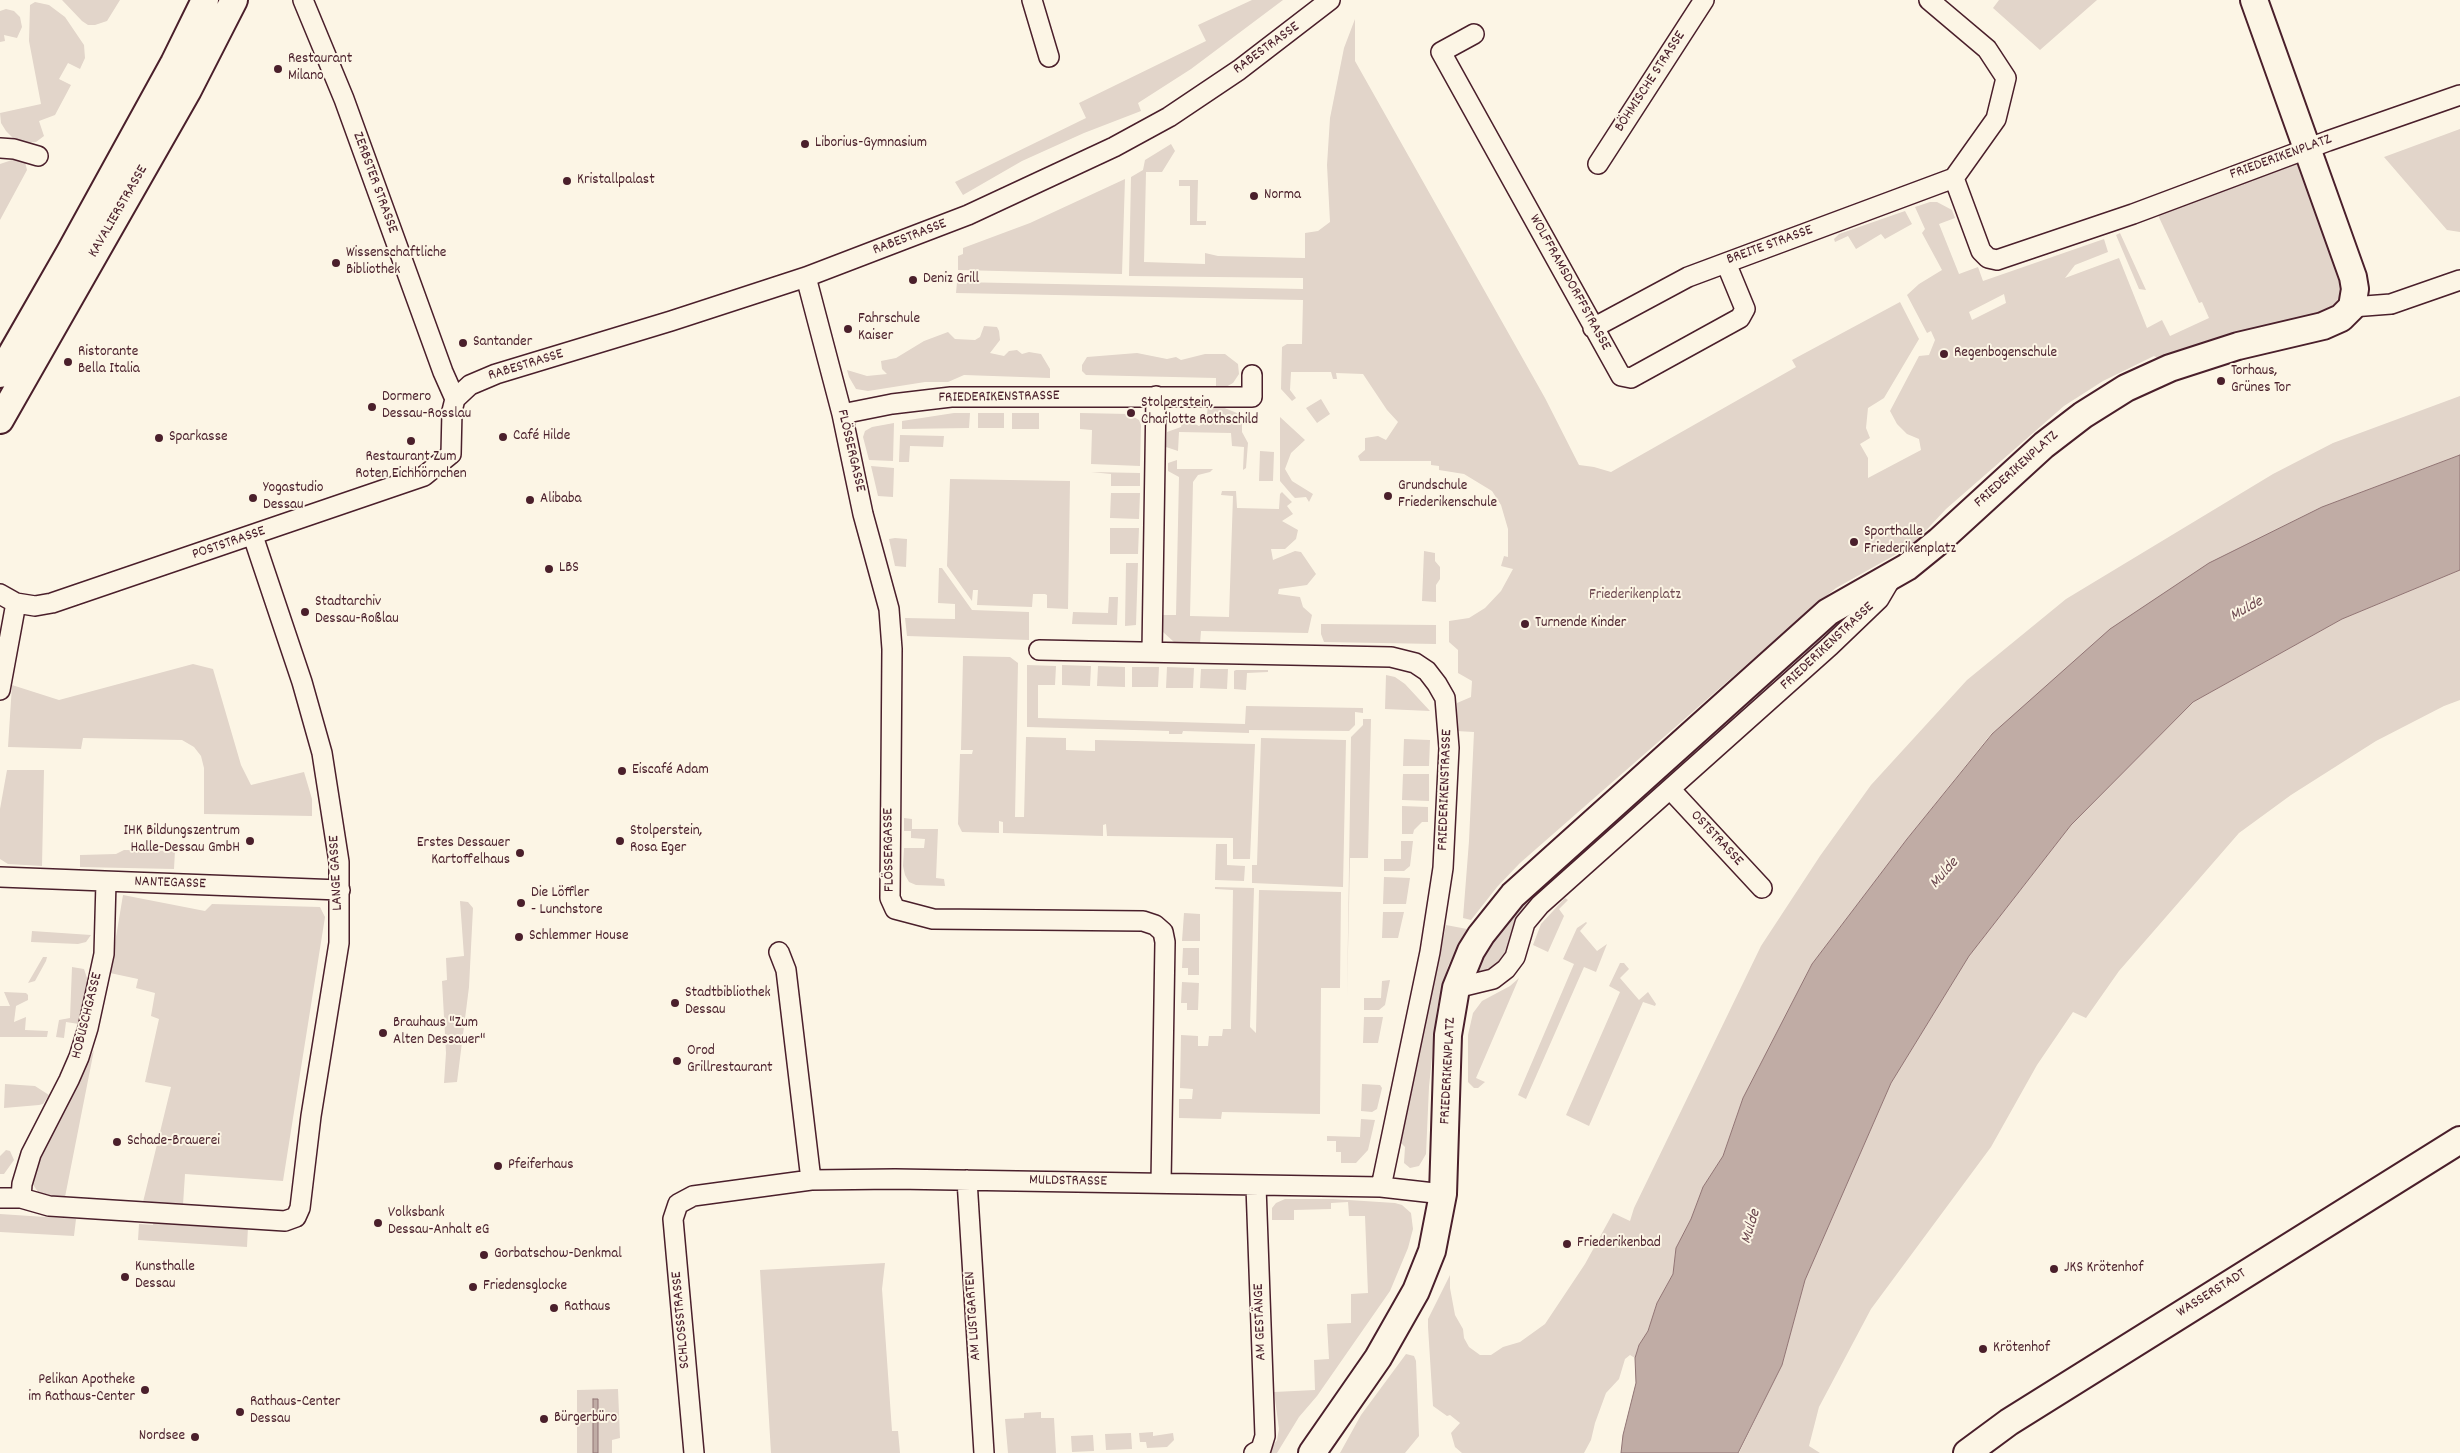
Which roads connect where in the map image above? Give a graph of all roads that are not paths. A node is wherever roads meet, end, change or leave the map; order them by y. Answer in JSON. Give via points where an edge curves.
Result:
{"nodes":[{"id":1,"x":205,"y":0,"type":"edge"},
{"id":2,"x":234,"y":0,"type":"edge"},
{"id":3,"x":303,"y":0,"type":"edge"},
{"id":4,"x":1032,"y":0,"type":"edge"},
{"id":5,"x":1330,"y":0,"type":"edge"},
{"id":6,"x":1704,"y":0,"type":"edge"},
{"id":7,"x":1929,"y":0,"type":"edge"},
{"id":8,"x":2254,"y":0,"type":"edge"},
{"id":9,"x":1474,"y":34,"type":"dead end"},
{"id":10,"x":1049,"y":57,"type":"dead end"},
{"id":11,"x":2460,"y":95,"type":"edge"},
{"id":12,"x":0,"y":148,"type":"edge"},
{"id":13,"x":2307,"y":148,"type":"junction"},
{"id":14,"x":38,"y":156,"type":"dead end"},
{"id":15,"x":1598,"y":164,"type":"dead end"},
{"id":16,"x":1954,"y":178,"type":"junction"},
{"id":17,"x":1726,"y":263,"type":"junction"},
{"id":18,"x":806,"y":277,"type":"junction"},
{"id":19,"x":2460,"y":280,"type":"edge"},
{"id":20,"x":2352,"y":307,"type":"junction"},
{"id":21,"x":1593,"y":328,"type":"junction"},
{"id":22,"x":0,"y":374,"type":"edge"},
{"id":23,"x":1252,"y":376,"type":"dead end"},
{"id":24,"x":1156,"y":396,"type":"junction"},
{"id":25,"x":455,"y":399,"type":"junction"},
{"id":26,"x":842,"y":414,"type":"junction"},
{"id":27,"x":0,"y":420,"type":"edge"},
{"id":28,"x":252,"y":536,"type":"junction"},
{"id":29,"x":1892,"y":577,"type":"junction"},
{"id":30,"x":8,"y":598,"type":"edge"},
{"id":31,"x":1040,"y":650,"type":"dead end"},
{"id":32,"x":1152,"y":652,"type":"junction"},
{"id":33,"x":0,"y":690,"type":"edge"},
{"id":34,"x":1671,"y":790,"type":"junction"},
{"id":35,"x":0,"y":877,"type":"edge"},
{"id":36,"x":106,"y":882,"type":"junction"},
{"id":37,"x":1762,"y":888,"type":"dead end"},
{"id":38,"x":340,"y":890,"type":"junction"},
{"id":39,"x":780,"y":952,"type":"dead end"},
{"id":40,"x":1456,"y":988,"type":"junction"},
{"id":41,"x":2460,"y":1140,"type":"edge"},
{"id":42,"x":811,"y":1180,"type":"junction"},
{"id":43,"x":967,"y":1180,"type":"junction"},
{"id":44,"x":1161,"y":1183,"type":"junction"},
{"id":45,"x":1256,"y":1186,"type":"junction"},
{"id":46,"x":1381,"y":1186,"type":"junction"},
{"id":47,"x":1443,"y":1194,"type":"junction"},
{"id":48,"x":693,"y":1196,"type":"joint"},
{"id":49,"x":0,"y":1198,"type":"edge"},
{"id":50,"x":21,"y":1198,"type":"junction"},
{"id":51,"x":694,"y":1453,"type":"edge"},
{"id":52,"x":984,"y":1453,"type":"edge"},
{"id":53,"x":1254,"y":1453,"type":"edge"},
{"id":54,"x":1312,"y":1453,"type":"edge"},
{"id":55,"x":1967,"y":1453,"type":"edge"}],
"edges":[{"from":1,"to":22,"type":"main road","name":"KAVALIERSTRASSE","via":[[174,63]]},
{"from":2,"to":27,"type":"main road","name":"KAVALIERSTRASSE","via":[[188,90]]},
{"from":3,"to":25,"type":"street","name":"ZERBSTER STRASSE","via":[[344,99],[442,372]]},
{"from":4,"to":10,"type":"street"},
{"from":5,"to":18,"type":"street","name":"RABESTRASSE","via":[[1239,70],[1114,147],[968,215]]},
{"from":6,"to":15,"type":"street","name":"BÖHMISCHE STRASSE"},
{"from":7,"to":16,"type":"street","via":[[1988,49],[2006,78],[1996,119]]},
{"from":8,"to":13,"type":"main road"},
{"from":9,"to":21,"type":"street","name":"WOLFFRAMSDORFFSTRASSE","via":[[1441,52]]},
{"from":11,"to":13,"type":"street","name":"FRIEDERIKENPLATZ"},
{"from":12,"to":14,"type":"street"},
{"from":13,"to":16,"type":"street","name":"FRIEDERIKENPLATZ","via":[[2133,214],[1997,260],[1988,258],[1981,251]]},
{"from":13,"to":20,"type":"main road","via":[[2353,277]]},
{"from":16,"to":17,"type":"street","name":"BREITE STRASSE"},
{"from":17,"to":21,"type":"street","name":"BREITE STRASSE","via":[[1688,277]]},
{"from":17,"to":21,"type":"street","name":"WOLFFRAMSDORFFSTRASSE","via":[[1745,309],[1740,318],[1631,378],[1621,376]]},
{"from":18,"to":25,"type":"street","name":"RABESTRASSE","via":[[496,374],[470,385]]},
{"from":18,"to":26,"type":"street","name":"FLÖSSERGASSE"},
{"from":19,"to":20,"type":"street","via":[[2391,304]]},
{"from":20,"to":29,"type":"main road","name":"FRIEDERIKENPLATZ","via":[[2341,318],[2323,326],[2238,346],[2188,362],[2148,377],[2102,402],[2044,445],[1939,541]]},
{"from":23,"to":24,"type":"street","name":"FRIEDERIKENSTRASSE","via":[[1252,397]]},
{"from":24,"to":26,"type":"street","name":"FRIEDERIKENSTRASSE","via":[[951,397]]},
{"from":24,"to":32,"type":"street"},
{"from":25,"to":28,"type":"street","name":"POSTSTRASSE","via":[[451,454],[424,476]]},
{"from":26,"to":44,"type":"street","name":"FLÖSSERGASSE","via":[[863,514],[889,609],[892,649],[890,898],[895,909],[933,919],[1143,921],[1163,932]]},
{"from":28,"to":30,"type":"street","name":"POSTSTRASSE","via":[[52,603],[35,606]]},
{"from":28,"to":38,"type":"street","name":"LANGE GASSE","via":[[302,682],[322,753],[338,853]]},
{"from":29,"to":34,"type":"street","name":"FRIEDERIKENSTRASSE","via":[[1879,599]]},
{"from":29,"to":40,"type":"main road","name":"FRIEDERIKENPLATZ","via":[[1828,612],[1513,895],[1481,935],[1462,968]]},
{"from":30,"to":33,"type":"street"},
{"from":31,"to":32,"type":"street","name":"FRIEDERIKENSTRASSE"},
{"from":32,"to":46,"type":"street","name":"FRIEDERIKENSTRASSE","via":[[1390,657],[1415,662],[1427,671],[1445,698],[1449,748],[1439,902]]},
{"from":34,"to":37,"type":"street","name":"OSTSTRASSE"},
{"from":34,"to":40,"type":"street","name":"FRIEDERIKENSTRASSE","via":[[1531,914],[1521,931],[1515,957],[1506,969],[1493,979]]},
{"from":35,"to":36,"type":"street","name":"NANTEGASSE"},
{"from":36,"to":38,"type":"street","name":"NANTEGASSE"},
{"from":36,"to":50,"type":"street","name":"HOBUSCHGASSE","via":[[104,954],[88,1028],[69,1080],[32,1154]]},
{"from":38,"to":50,"type":"street","name":"LANGE GASSE","via":[[339,943],[310,1116],[300,1208],[296,1217],[285,1221],[49,1206]]},
{"from":39,"to":42,"type":"street","via":[[786,970]]},
{"from":40,"to":47,"type":"main road","name":"FRIEDERIKENPLATZ","via":[[1448,1035]]},
{"from":41,"to":55,"type":"main road","name":"WASSERSTADT","via":[[2009,1422]]},
{"from":42,"to":43,"type":"street","name":"MULDSTRASSE"},
{"from":42,"to":48,"type":"street","name":"MULDSTRASSE"},
{"from":43,"to":44,"type":"street","name":"MULDSTRASSE"},
{"from":43,"to":52,"type":"street","name":"AM LUSTGARTEN"},
{"from":44,"to":45,"type":"street","name":"MULDSTRASSE"},
{"from":45,"to":46,"type":"street","name":"MULDSTRASSE"},
{"from":45,"to":53,"type":"street","name":"AM GESTÄNGE","via":[[1265,1436],[1261,1449]]},
{"from":46,"to":47,"type":"street","name":"MULDSTRASSE"},
{"from":47,"to":54,"type":"main road","name":"FRIEDERIKENPLATZ","via":[[1432,1251],[1416,1291],[1378,1358]]},
{"from":48,"to":51,"type":"street","name":"SCHLOSSSTRASSE","via":[[678,1204],[673,1219]]},
{"from":49,"to":50,"type":"street"}]}
